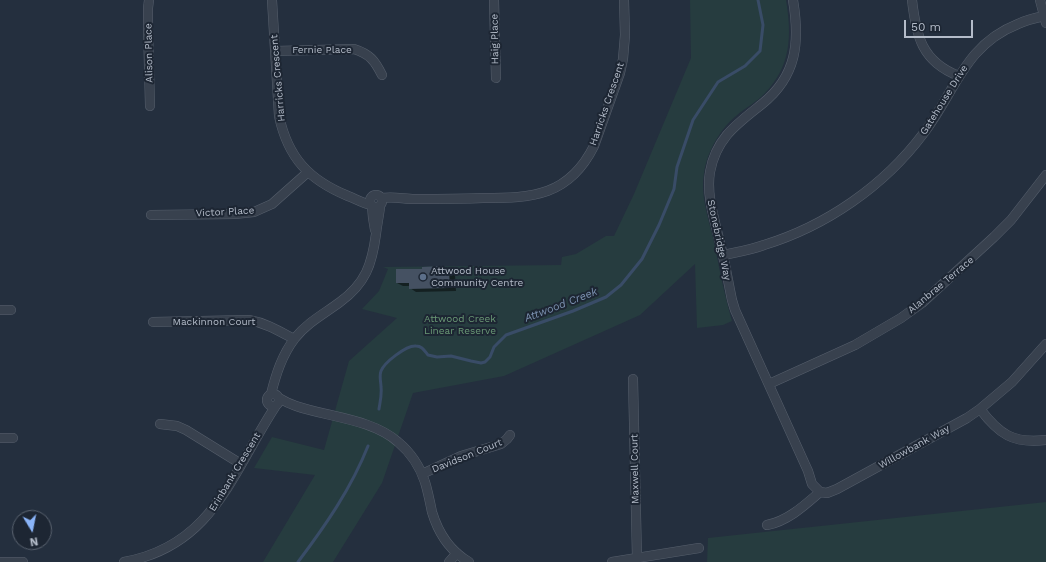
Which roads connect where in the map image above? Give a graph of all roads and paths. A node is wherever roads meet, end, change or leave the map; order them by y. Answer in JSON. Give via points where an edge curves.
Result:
{"nodes":[{"id":1,"x":150,"y":0,"type":"edge"},
{"id":2,"x":272,"y":0,"type":"edge"},
{"id":3,"x":494,"y":0,"type":"edge"},
{"id":4,"x":624,"y":0,"type":"edge"},
{"id":5,"x":793,"y":0,"type":"edge"},
{"id":6,"x":912,"y":0,"type":"edge"},
{"id":7,"x":1040,"y":0,"type":"edge"},
{"id":8,"x":1045,"y":19,"type":"edge"},
{"id":9,"x":275,"y":51,"type":"junction"},
{"id":10,"x":382,"y":75,"type":"dead end"},
{"id":11,"x":959,"y":76,"type":"junction"},
{"id":12,"x":496,"y":78,"type":"dead end"},
{"id":13,"x":150,"y":106,"type":"dead end"},
{"id":14,"x":308,"y":172,"type":"junction"},
{"id":15,"x":1046,"y":175,"type":"edge"},
{"id":16,"x":376,"y":203,"type":"junction"},
{"id":17,"x":151,"y":215,"type":"dead end"},
{"id":18,"x":723,"y":255,"type":"junction"},
{"id":19,"x":0,"y":310,"type":"edge"},
{"id":20,"x":11,"y":310,"type":"dead end"},
{"id":21,"x":153,"y":322,"type":"dead end"},
{"id":22,"x":294,"y":339,"type":"junction"},
{"id":23,"x":1046,"y":344,"type":"edge"},
{"id":24,"x":633,"y":379,"type":"dead end"},
{"id":25,"x":769,"y":384,"type":"junction"},
{"id":26,"x":274,"y":401,"type":"junction"},
{"id":27,"x":980,"y":409,"type":"junction"},
{"id":28,"x":160,"y":424,"type":"dead end"},
{"id":29,"x":510,"y":435,"type":"dead end"},
{"id":30,"x":0,"y":438,"type":"edge"},
{"id":31,"x":12,"y":438,"type":"dead end"},
{"id":32,"x":1046,"y":440,"type":"edge"},
{"id":33,"x":241,"y":464,"type":"junction"},
{"id":34,"x":422,"y":474,"type":"junction"},
{"id":35,"x":820,"y":492,"type":"junction"},
{"id":36,"x":768,"y":525,"type":"dead end"},
{"id":37,"x":699,"y":548,"type":"dead end"},
{"id":38,"x":456,"y":553,"type":"junction"},
{"id":39,"x":157,"y":558,"type":"edge"},
{"id":40,"x":637,"y":558,"type":"junction"},
{"id":41,"x":0,"y":562,"type":"edge"},
{"id":42,"x":14,"y":562,"type":"edge"},
{"id":43,"x":23,"y":562,"type":"edge"},
{"id":44,"x":124,"y":562,"type":"edge"},
{"id":45,"x":449,"y":562,"type":"edge"},
{"id":46,"x":469,"y":562,"type":"edge"},
{"id":47,"x":612,"y":562,"type":"edge"}],
"edges":[{"from":1,"to":13,"type":"street","name":"Alison Place"},
{"from":2,"to":9,"type":"street","name":"Harricks Crescent"},
{"from":3,"to":12,"type":"street","name":"Haig Place"},
{"from":4,"to":16,"type":"street","name":"Harricks Crescent","via":[[623,59],[620,73],[589,157],[570,178],[557,187],[530,196],[408,199],[398,197]]},
{"from":5,"to":18,"type":"street","name":"Stonebridge Way","via":[[797,38],[787,72],[763,104],[724,137],[713,161],[709,193]]},
{"from":6,"to":11,"type":"street","via":[[916,27],[924,49],[940,67]]},
{"from":7,"to":8,"type":"street"},
{"from":8,"to":11,"type":"street","name":"Gatehouse Drive","via":[[1018,24],[990,40],[968,61]]},
{"from":9,"to":10,"type":"street","name":"Fernie Place","via":[[354,49],[369,56]]},
{"from":9,"to":14,"type":"street","name":"Harricks Crescent","via":[[282,129],[287,144]]},
{"from":11,"to":18,"type":"street","name":"Gatehouse Drive","via":[[923,135],[864,193],[838,211],[795,233],[765,245]]},
{"from":14,"to":16,"type":"street","name":"Harricks Crescent","via":[[328,187],[364,204]]},
{"from":14,"to":17,"type":"street","name":"Victor Place","via":[[272,204],[254,212]]},
{"from":15,"to":25,"type":"street","name":"Alanbrae Terrace","via":[[998,233],[922,303],[855,345]]},
{"from":16,"to":22,"type":"street","name":"Erinbank Crescent","via":[[379,218],[373,255],[370,266],[358,286],[306,326]]},
{"from":18,"to":25,"type":"street","name":"Stonebridge Way","via":[[735,310]]},
{"from":19,"to":20,"type":"street"},
{"from":21,"to":22,"type":"street","name":"Mackinnon Court","via":[[249,320],[261,322]]},
{"from":22,"to":26,"type":"street","name":"Erinbank Crescent","via":[[277,372]]},
{"from":23,"to":27,"type":"street","name":"Willowbank Way","via":[[1012,382]]},
{"from":24,"to":40,"type":"street","name":"Maxwell Court"},
{"from":25,"to":35,"type":"street","name":"Stonebridge Way","via":[[812,484]]},
{"from":26,"to":33,"type":"street","name":"Erinbank Crescent"},
{"from":26,"to":34,"type":"street","via":[[375,428],[399,442]]},
{"from":27,"to":32,"type":"street","via":[[992,424],[1009,436],[1030,442]]},
{"from":27,"to":35,"type":"street","name":"Willowbank Way","via":[[837,489],[827,493]]},
{"from":28,"to":33,"type":"street","via":[[186,430]]},
{"from":29,"to":34,"type":"street","name":"Davidson Court","via":[[501,444],[462,456]]},
{"from":30,"to":31,"type":"street"},
{"from":33,"to":39,"type":"street","name":"Erinbank Crescent","via":[[217,503],[201,523]]},
{"from":34,"to":38,"type":"street","via":[[435,521]]},
{"from":35,"to":36,"type":"street","name":"Willowbank Way","via":[[786,518]]},
{"from":37,"to":40,"type":"street"},
{"from":38,"to":45,"type":"street"},
{"from":38,"to":46,"type":"street"},
{"from":39,"to":44,"type":"street","name":"Erinbank Crescent"},
{"from":40,"to":47,"type":"street"},
{"from":41,"to":42,"type":"street"},
{"from":42,"to":43,"type":"street"}]}
